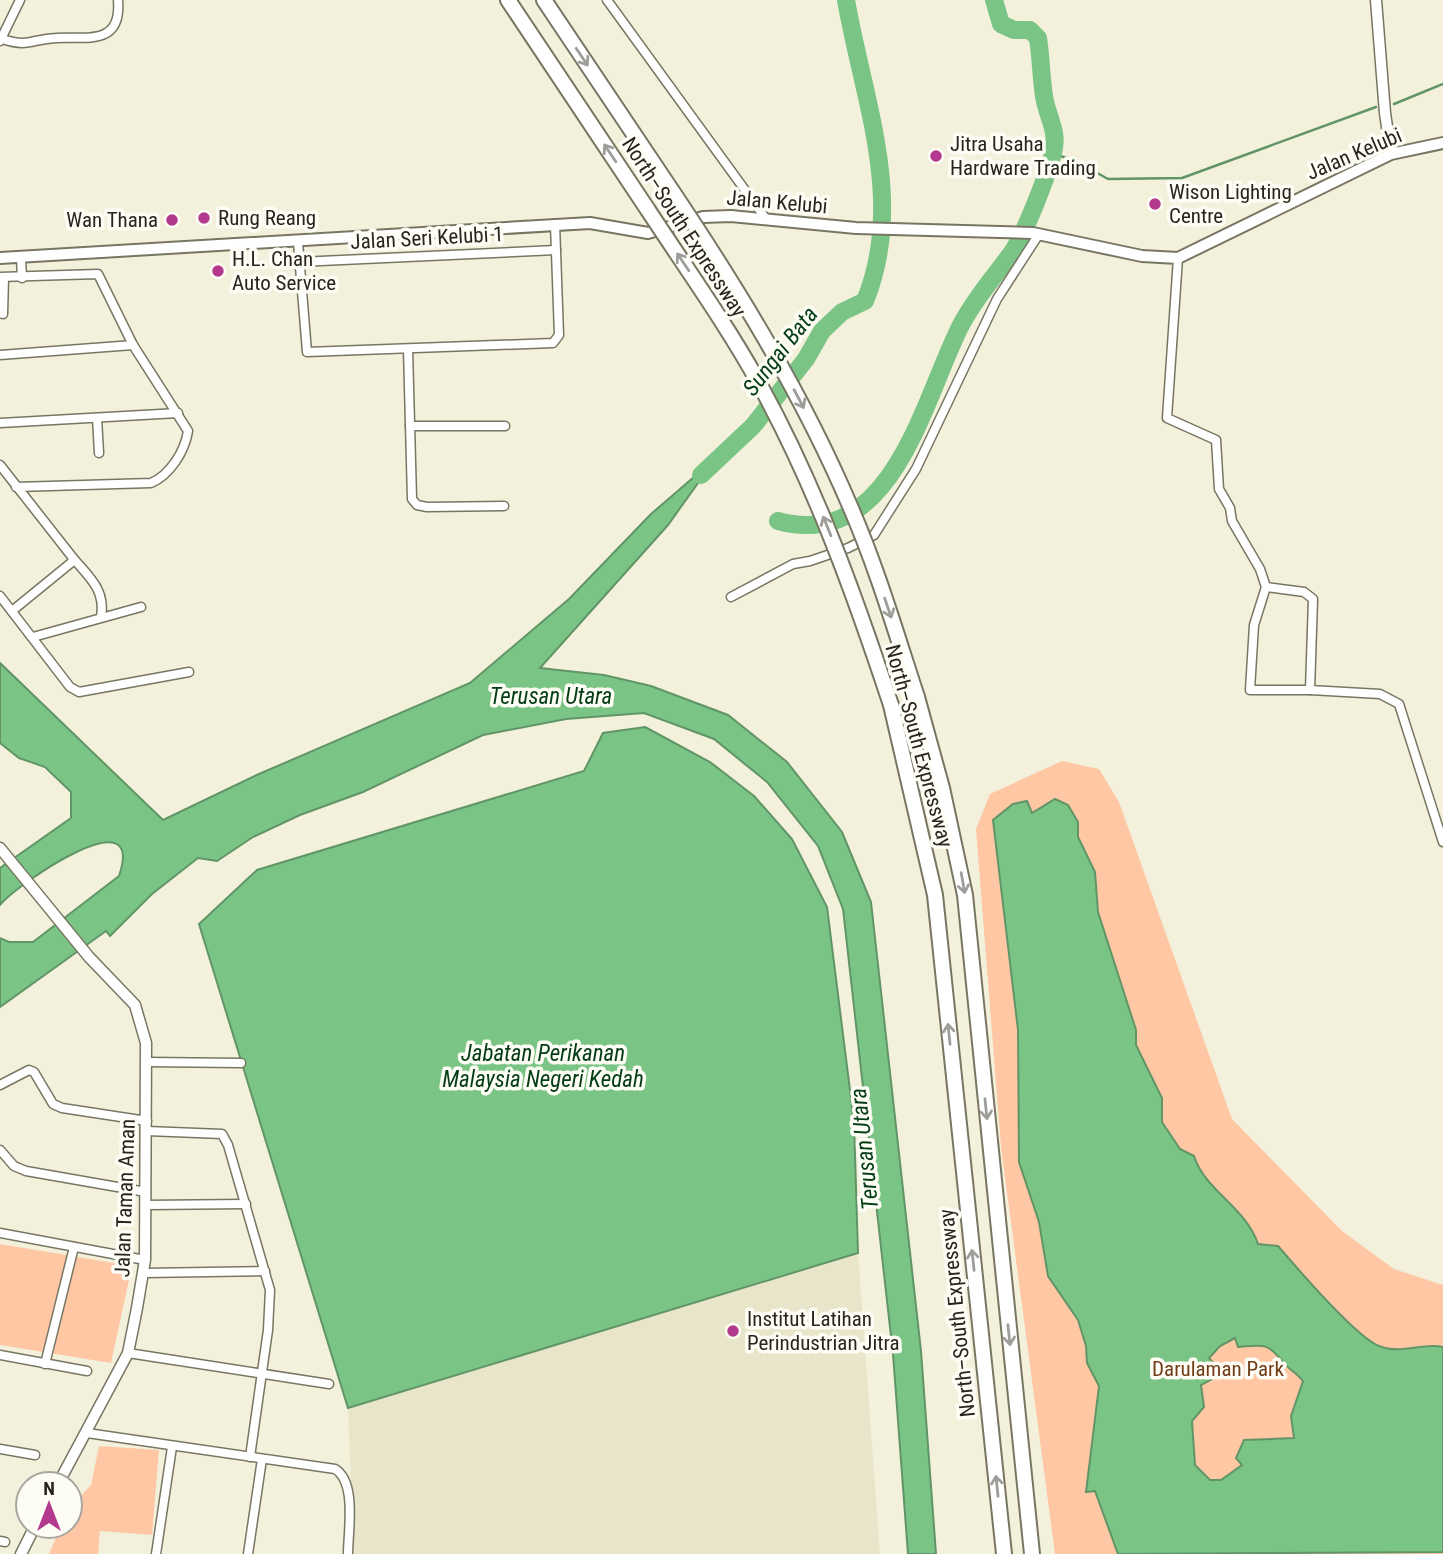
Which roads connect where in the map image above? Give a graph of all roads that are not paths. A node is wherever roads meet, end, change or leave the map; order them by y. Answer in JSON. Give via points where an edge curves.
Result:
{"nodes":[{"id":1,"x":20,"y":0,"type":"edge"},
{"id":2,"x":118,"y":0,"type":"edge"},
{"id":3,"x":508,"y":0,"type":"edge"},
{"id":4,"x":544,"y":0,"type":"edge"},
{"id":5,"x":607,"y":0,"type":"edge"},
{"id":6,"x":1376,"y":0,"type":"edge"},
{"id":7,"x":1,"y":40,"type":"edge"},
{"id":8,"x":1443,"y":143,"type":"edge"},
{"id":9,"x":1391,"y":154,"type":"junction"},
{"id":10,"x":766,"y":219,"type":"junction"},
{"id":11,"x":555,"y":225,"type":"junction"},
{"id":12,"x":1036,"y":233,"type":"junction"},
{"id":13,"x":298,"y":242,"type":"junction"},
{"id":14,"x":556,"y":250,"type":"junction"},
{"id":15,"x":0,"y":258,"type":"edge"},
{"id":16,"x":21,"y":258,"type":"junction"},
{"id":17,"x":1178,"y":258,"type":"junction"},
{"id":18,"x":299,"y":262,"type":"junction"},
{"id":19,"x":2,"y":277,"type":"edge"},
{"id":20,"x":22,"y":278,"type":"junction"},
{"id":21,"x":3,"y":314,"type":"dead end"},
{"id":22,"x":134,"y":345,"type":"junction"},
{"id":23,"x":408,"y":349,"type":"junction"},
{"id":24,"x":0,"y":355,"type":"edge"},
{"id":25,"x":178,"y":414,"type":"junction"},
{"id":26,"x":97,"y":418,"type":"junction"},
{"id":27,"x":0,"y":423,"type":"edge"},
{"id":28,"x":410,"y":426,"type":"junction"},
{"id":29,"x":505,"y":426,"type":"dead end"},
{"id":30,"x":99,"y":453,"type":"dead end"},
{"id":31,"x":0,"y":465,"type":"edge"},
{"id":32,"x":4,"y":479,"type":"edge"},
{"id":33,"x":16,"y":488,"type":"junction"},
{"id":34,"x":504,"y":506,"type":"dead end"},
{"id":35,"x":73,"y":558,"type":"junction"},
{"id":36,"x":1266,"y":587,"type":"junction"},
{"id":37,"x":0,"y":596,"type":"edge"},
{"id":38,"x":732,"y":597,"type":"dead end"},
{"id":39,"x":141,"y":607,"type":"dead end"},
{"id":40,"x":12,"y":611,"type":"junction"},
{"id":41,"x":101,"y":617,"type":"junction"},
{"id":42,"x":33,"y":637,"type":"junction"},
{"id":43,"x":189,"y":672,"type":"dead end"},
{"id":44,"x":1311,"y":690,"type":"junction"},
{"id":45,"x":1443,"y":842,"type":"edge"},
{"id":46,"x":2,"y":850,"type":"edge"},
{"id":47,"x":147,"y":1062,"type":"junction"},
{"id":48,"x":241,"y":1063,"type":"dead end"},
{"id":49,"x":0,"y":1084,"type":"edge"},
{"id":50,"x":147,"y":1126,"type":"junction"},
{"id":51,"x":0,"y":1150,"type":"edge"},
{"id":52,"x":146,"y":1192,"type":"junction"},
{"id":53,"x":246,"y":1204,"type":"junction"},
{"id":54,"x":146,"y":1205,"type":"junction"},
{"id":55,"x":0,"y":1233,"type":"edge"},
{"id":56,"x":74,"y":1247,"type":"junction"},
{"id":57,"x":145,"y":1260,"type":"junction"},
{"id":58,"x":265,"y":1271,"type":"junction"},
{"id":59,"x":144,"y":1273,"type":"junction"},
{"id":60,"x":128,"y":1353,"type":"junction"},
{"id":61,"x":0,"y":1355,"type":"edge"},
{"id":62,"x":45,"y":1364,"type":"junction"},
{"id":63,"x":88,"y":1371,"type":"dead end"},
{"id":64,"x":262,"y":1374,"type":"junction"},
{"id":65,"x":329,"y":1384,"type":"dead end"},
{"id":66,"x":87,"y":1433,"type":"junction"},
{"id":67,"x":172,"y":1447,"type":"junction"},
{"id":68,"x":0,"y":1449,"type":"edge"},
{"id":69,"x":35,"y":1455,"type":"dead end"},
{"id":70,"x":250,"y":1457,"type":"junction"},
{"id":71,"x":262,"y":1459,"type":"junction"},
{"id":72,"x":66,"y":1470,"type":"edge"},
{"id":73,"x":156,"y":1554,"type":"edge"},
{"id":74,"x":248,"y":1554,"type":"edge"},
{"id":75,"x":348,"y":1554,"type":"edge"},
{"id":76,"x":1004,"y":1554,"type":"edge"},
{"id":77,"x":1032,"y":1554,"type":"edge"}],
"edges":[{"from":1,"to":7,"type":"street"},
{"from":2,"to":7,"type":"street","via":[[109,30],[96,39],[52,38],[37,44]]},
{"from":76,"to":3,"type":"highway","name":"North–South Expressway","one_way":true,"bridge":true,"via":[[935,895],[891,705],[833,542],[791,445],[721,320]]},
{"from":4,"to":77,"type":"highway","name":"North–South Expressway","one_way":true,"bridge":true,"via":[[738,292],[817,434],[868,551],[917,697],[965,894]]},
{"from":5,"to":10,"type":"street"},
{"from":6,"to":9,"type":"street"},
{"from":8,"to":9,"type":"main road","name":"Jalan Kelubi"},
{"from":9,"to":17,"type":"main road","name":"Jalan Kelubi"},
{"from":10,"to":11,"type":"main road","name":"Jalan Kelubi","via":[[703,217],[642,233],[607,225]]},
{"from":10,"to":12,"type":"main road","name":"Jalan Kelubi","via":[[856,229]]},
{"from":11,"to":13,"type":"main road","name":"Jalan Kelubi"},
{"from":11,"to":14,"type":"street"},
{"from":12,"to":17,"type":"main road","name":"Jalan Kelubi","via":[[1142,256]]},
{"from":12,"to":38,"type":"street","via":[[997,299],[916,468],[874,535],[793,564]]},
{"from":13,"to":16,"type":"main road","name":"Jalan Kelubi"},
{"from":13,"to":18,"type":"street"},
{"from":14,"to":18,"type":"street","name":"Jalan Seri Kelubi 1"},
{"from":14,"to":23,"type":"street","via":[[559,335],[553,343]]},
{"from":15,"to":16,"type":"main road","name":"Jalan Kelubi"},
{"from":16,"to":20,"type":"street"},
{"from":17,"to":36,"type":"street","via":[[1167,416],[1216,440],[1219,489]]},
{"from":18,"to":23,"type":"street","via":[[307,352]]},
{"from":19,"to":20,"type":"street"},
{"from":19,"to":21,"type":"street"},
{"from":20,"to":22,"type":"street","via":[[98,274]]},
{"from":22,"to":24,"type":"street"},
{"from":22,"to":25,"type":"street"},
{"from":23,"to":28,"type":"street"},
{"from":25,"to":26,"type":"street"},
{"from":25,"to":33,"type":"street","via":[[187,435],[179,455],[158,480]]},
{"from":26,"to":27,"type":"street"},
{"from":26,"to":30,"type":"street"},
{"from":28,"to":29,"type":"street"},
{"from":28,"to":34,"type":"street","via":[[412,499],[417,505]]},
{"from":31,"to":32,"type":"street"},
{"from":32,"to":33,"type":"street"},
{"from":33,"to":35,"type":"street"},
{"from":35,"to":40,"type":"street"},
{"from":35,"to":41,"type":"street","via":[[99,589]]},
{"from":36,"to":44,"type":"street","via":[[1304,592],[1313,599]]},
{"from":36,"to":44,"type":"street","via":[[1254,625],[1250,690]]},
{"from":37,"to":40,"type":"street"},
{"from":39,"to":41,"type":"street"},
{"from":40,"to":42,"type":"street"},
{"from":41,"to":42,"type":"street"},
{"from":42,"to":43,"type":"street","via":[[70,687],[79,692]]},
{"from":44,"to":45,"type":"street","via":[[1380,694],[1399,704]]},
{"from":46,"to":47,"type":"street","name":"Jalan Taman Aman","via":[[89,957],[135,1005],[145,1030]]},
{"from":47,"to":48,"type":"street"},
{"from":47,"to":50,"type":"street","name":"Jalan Taman Aman"},
{"from":49,"to":50,"type":"street","via":[[29,1070],[53,1104]]},
{"from":50,"to":52,"type":"street","name":"Jalan Taman Aman"},
{"from":50,"to":53,"type":"street","via":[[222,1134]]},
{"from":51,"to":52,"type":"street","via":[[14,1166],[26,1171]]},
{"from":52,"to":54,"type":"street","name":"Jalan Taman Aman"},
{"from":53,"to":54,"type":"street"},
{"from":53,"to":58,"type":"street"},
{"from":54,"to":57,"type":"street","name":"Jalan Taman Aman"},
{"from":55,"to":56,"type":"street"},
{"from":56,"to":57,"type":"street"},
{"from":56,"to":62,"type":"street"},
{"from":57,"to":59,"type":"street","name":"Jalan Taman Aman"},
{"from":58,"to":59,"type":"street"},
{"from":58,"to":64,"type":"street","via":[[271,1307]]},
{"from":59,"to":60,"type":"street","name":"Jalan Taman Aman"},
{"from":60,"to":64,"type":"street"},
{"from":60,"to":66,"type":"street","name":"Jalan Taman Aman"},
{"from":61,"to":62,"type":"street"},
{"from":62,"to":63,"type":"street"},
{"from":64,"to":65,"type":"street"},
{"from":64,"to":70,"type":"street"},
{"from":66,"to":67,"type":"street"},
{"from":66,"to":72,"type":"street","name":"Jalan Taman Aman"},
{"from":67,"to":70,"type":"street"},
{"from":67,"to":73,"type":"street"},
{"from":68,"to":69,"type":"street"},
{"from":70,"to":71,"type":"street"},
{"from":71,"to":74,"type":"street"},
{"from":71,"to":75,"type":"street","via":[[342,1473],[348,1499]]}]}
